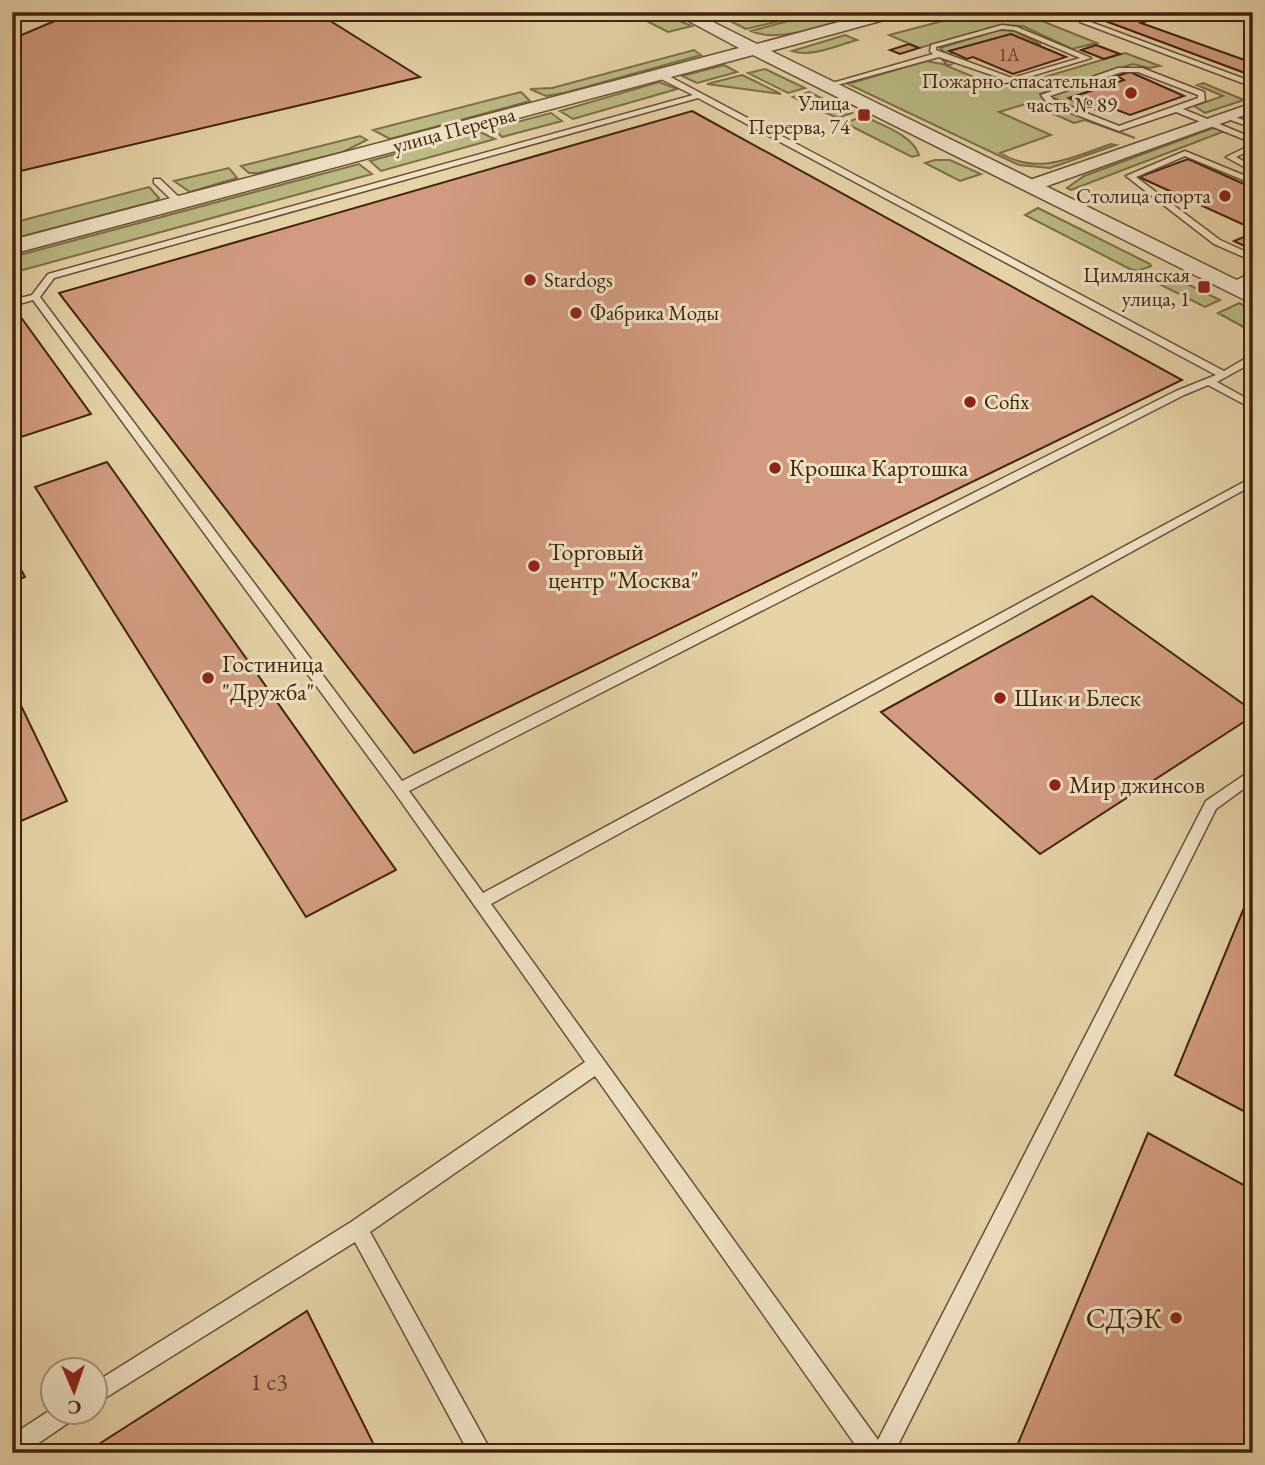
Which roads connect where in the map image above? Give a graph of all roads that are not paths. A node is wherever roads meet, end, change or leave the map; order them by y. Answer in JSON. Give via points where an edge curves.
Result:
{"nodes":[{"id":1,"x":680,"y":12,"type":"edge"},
{"id":2,"x":896,"y":12,"type":"edge"},
{"id":3,"x":1066,"y":12,"type":"edge"},
{"id":4,"x":1094,"y":12,"type":"edge"},
{"id":5,"x":1080,"y":16,"type":"junction"},
{"id":6,"x":755,"y":50,"type":"junction"},
{"id":7,"x":1189,"y":52,"type":"dead end"},
{"id":8,"x":939,"y":55,"type":"junction"},
{"id":9,"x":1176,"y":57,"type":"junction"},
{"id":10,"x":660,"y":75,"type":"junction"},
{"id":11,"x":1253,"y":85,"type":"edge"},
{"id":12,"x":826,"y":86,"type":"junction"},
{"id":13,"x":699,"y":96,"type":"junction"},
{"id":14,"x":1176,"y":109,"type":"junction"},
{"id":15,"x":1251,"y":109,"type":"edge"},
{"id":16,"x":1228,"y":116,"type":"junction"},
{"id":17,"x":1210,"y":122,"type":"junction"},
{"id":18,"x":1253,"y":126,"type":"edge"},
{"id":19,"x":1253,"y":141,"type":"edge"},
{"id":20,"x":1253,"y":146,"type":"edge"},
{"id":21,"x":1253,"y":170,"type":"edge"},
{"id":22,"x":157,"y":181,"type":"dead end"},
{"id":23,"x":1253,"y":182,"type":"edge"},
{"id":24,"x":1030,"y":186,"type":"junction"},
{"id":25,"x":179,"y":202,"type":"junction"},
{"id":26,"x":12,"y":247,"type":"edge"},
{"id":27,"x":1253,"y":258,"type":"edge"},
{"id":28,"x":1253,"y":275,"type":"edge"},
{"id":29,"x":1229,"y":286,"type":"junction"},
{"id":30,"x":35,"y":297,"type":"junction"},
{"id":31,"x":1253,"y":297,"type":"edge"},
{"id":32,"x":12,"y":303,"type":"edge"},
{"id":33,"x":1250,"y":361,"type":"edge"},
{"id":34,"x":1224,"y":375,"type":"junction"},
{"id":35,"x":1210,"y":382,"type":"junction"},
{"id":36,"x":1253,"y":407,"type":"edge"},
{"id":37,"x":1253,"y":480,"type":"edge"},
{"id":38,"x":1253,"y":774,"type":"edge"},
{"id":39,"x":400,"y":789,"type":"junction"},
{"id":40,"x":481,"y":902,"type":"junction"},
{"id":41,"x":597,"y":1064,"type":"junction"},
{"id":42,"x":358,"y":1229,"type":"junction"},
{"id":43,"x":108,"y":1386,"type":"edge"},
{"id":44,"x":46,"y":1426,"type":"edge"},
{"id":45,"x":12,"y":1448,"type":"edge"},
{"id":46,"x":481,"y":1453,"type":"edge"},
{"id":47,"x":874,"y":1453,"type":"edge"},
{"id":48,"x":883,"y":1453,"type":"edge"}],
"edges":[{"from":1,"to":6,"type":"street"},
{"from":2,"to":6,"type":"street","name":"улица Перерва"},
{"from":3,"to":5,"type":"lane"},
{"from":4,"to":5,"type":"lane"},
{"from":5,"to":9,"type":"lane","via":[[1082,21]]},
{"from":6,"to":10,"type":"street","name":"улица Перерва"},
{"from":6,"to":12,"type":"street"},
{"from":7,"to":9,"type":"lane"},
{"from":8,"to":8,"type":"lane","via":[[1012,80],[1087,58],[1015,28],[1002,27],[933,47]]},
{"from":8,"to":12,"type":"lane"},
{"from":9,"to":11,"type":"lane"},
{"from":10,"to":13,"type":"lane"},
{"from":10,"to":25,"type":"street","name":"улица Перерва"},
{"from":12,"to":24,"type":"street"},
{"from":13,"to":30,"type":"lane","via":[[51,276]]},
{"from":13,"to":34,"type":"lane"},
{"from":14,"to":14,"type":"lane","via":[[1202,99],[1201,94],[1139,70],[1121,70],[1045,95],[1051,102],[1119,129]]},
{"from":14,"to":17,"type":"lane"},
{"from":15,"to":16,"type":"street"},
{"from":16,"to":17,"type":"street"},
{"from":16,"to":18,"type":"lane"},
{"from":17,"to":19,"type":"lane"},
{"from":17,"to":24,"type":"street"},
{"from":20,"to":21,"type":"lane","via":[[1230,157]]},
{"from":22,"to":25,"type":"lane"},
{"from":23,"to":27,"type":"lane","via":[[1185,153],[1130,176],[1217,242]]},
{"from":24,"to":29,"type":"street"},
{"from":25,"to":26,"type":"street","name":"улица Перерва"},
{"from":28,"to":29,"type":"lane"},
{"from":29,"to":31,"type":"street"},
{"from":30,"to":32,"type":"lane"},
{"from":30,"to":39,"type":"lane"},
{"from":33,"to":34,"type":"lane"},
{"from":34,"to":35,"type":"lane"},
{"from":35,"to":36,"type":"lane"},
{"from":35,"to":39,"type":"lane","via":[[1180,393]]},
{"from":37,"to":40,"type":"lane"},
{"from":38,"to":48,"type":"lane","via":[[1211,805]]},
{"from":39,"to":40,"type":"lane"},
{"from":40,"to":41,"type":"lane"},
{"from":41,"to":42,"type":"lane"},
{"from":41,"to":47,"type":"lane"},
{"from":42,"to":43,"type":"lane"},
{"from":42,"to":46,"type":"lane"},
{"from":44,"to":45,"type":"lane"}]}
